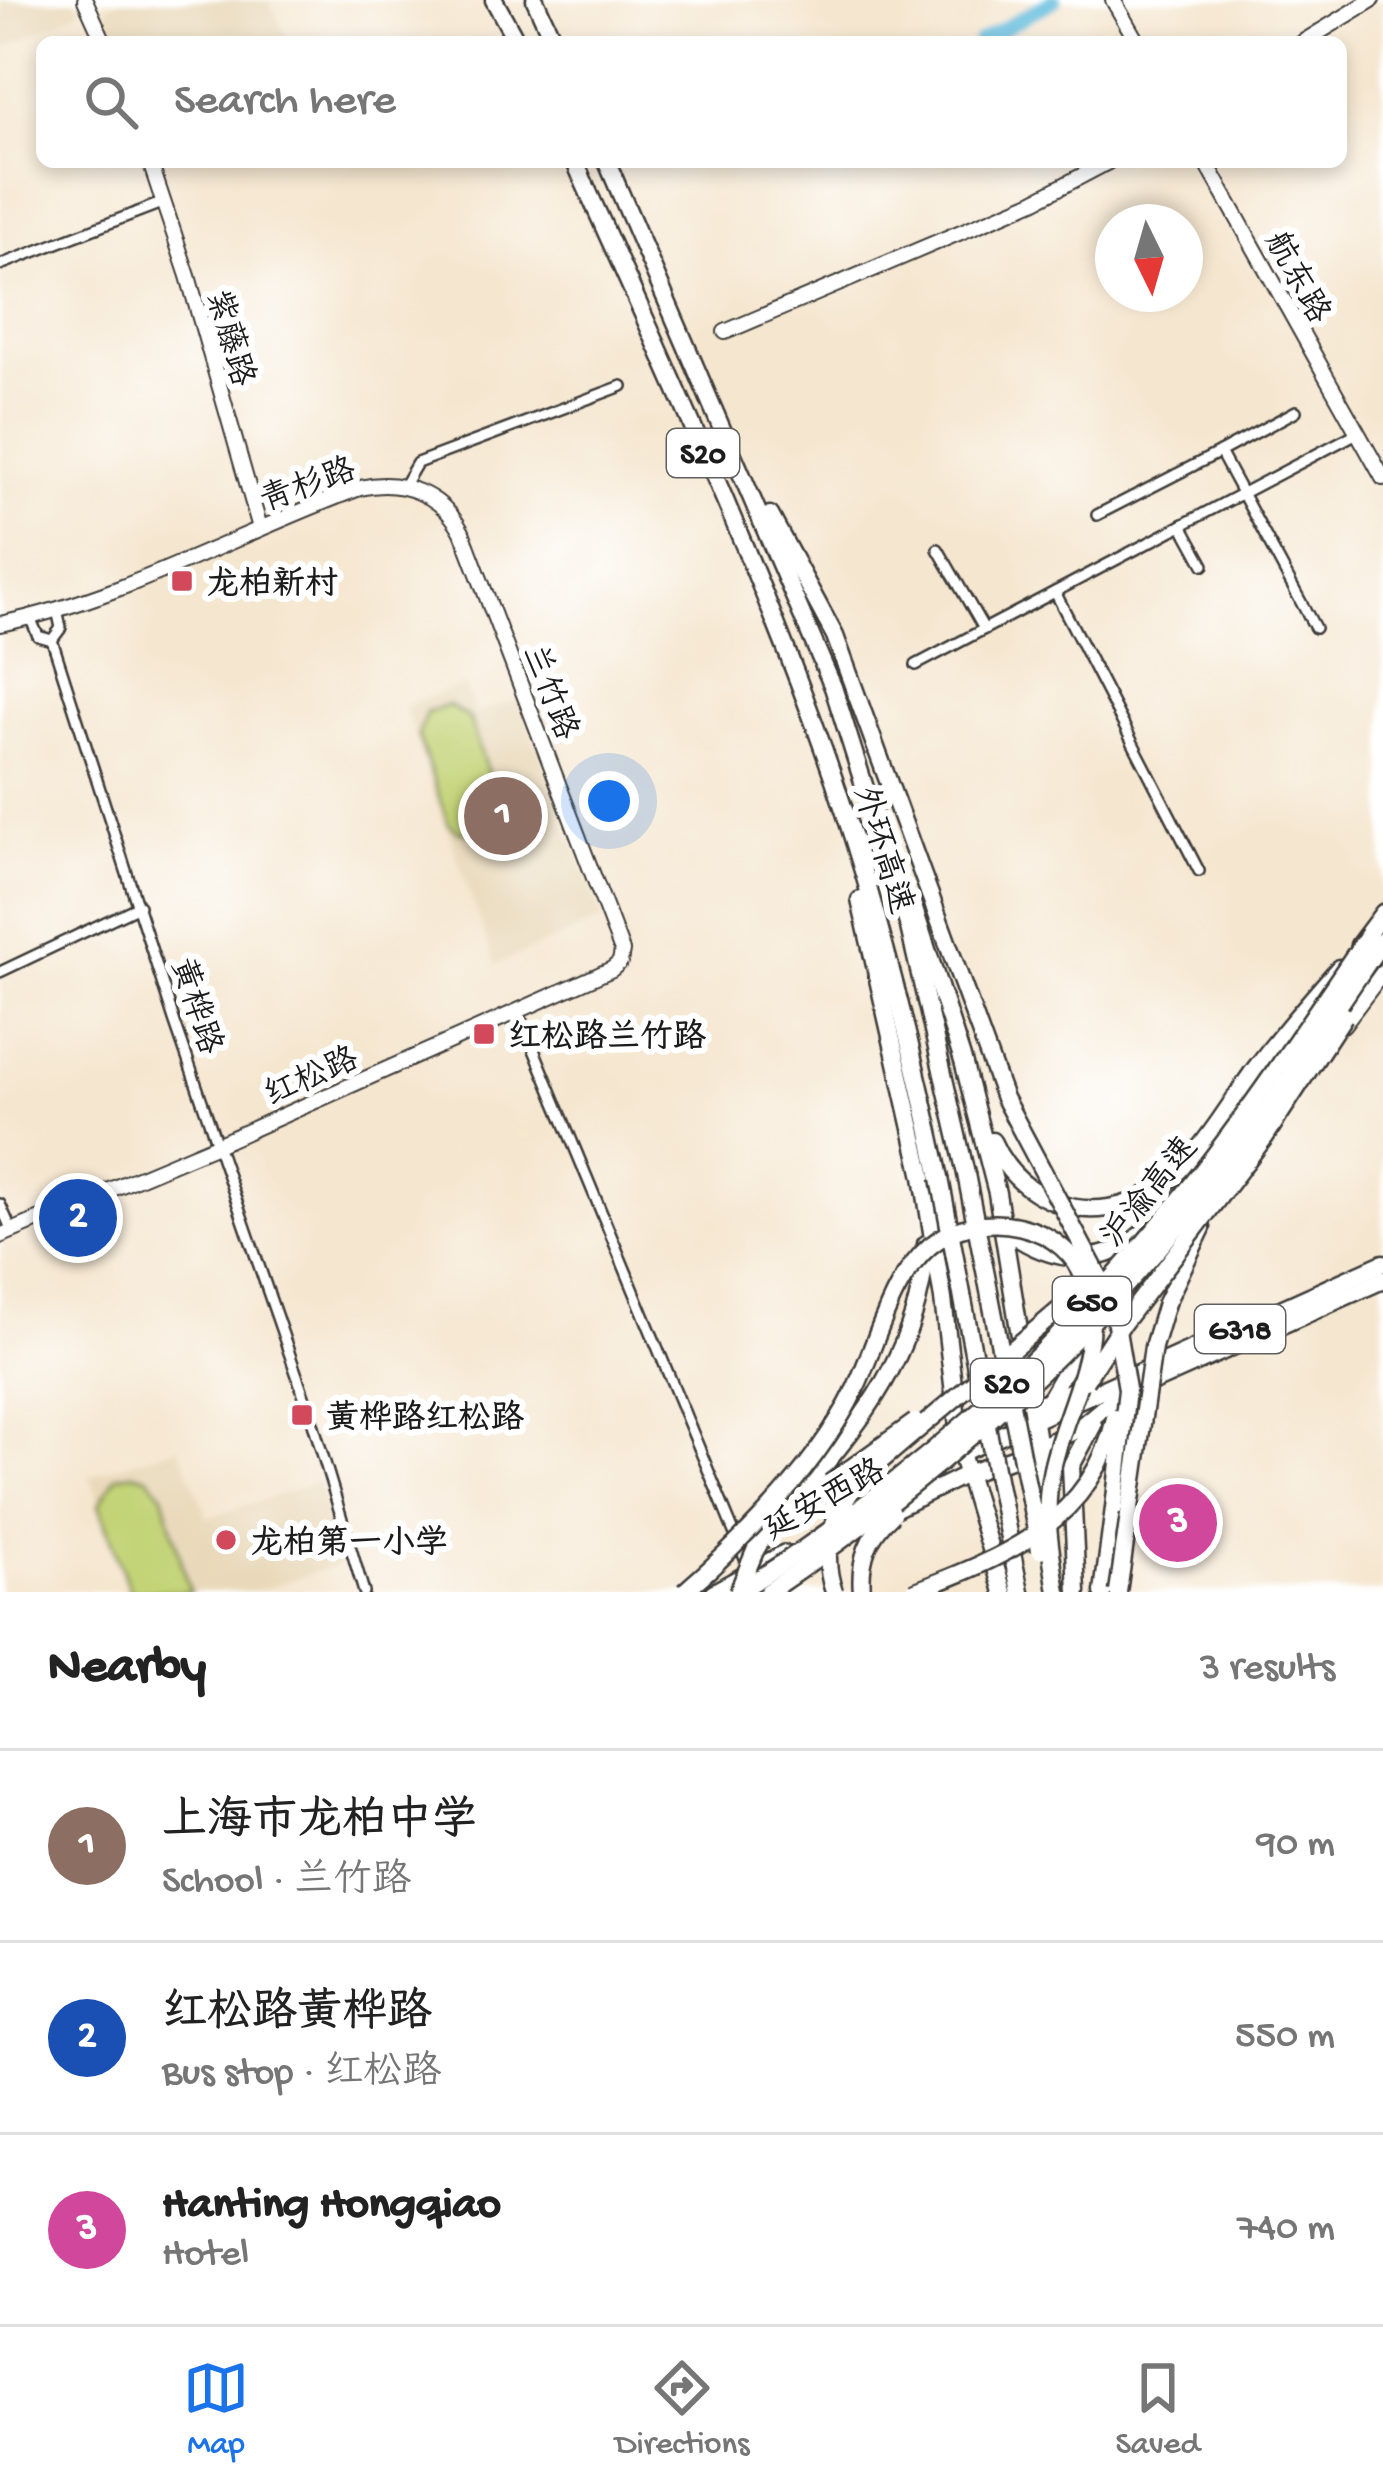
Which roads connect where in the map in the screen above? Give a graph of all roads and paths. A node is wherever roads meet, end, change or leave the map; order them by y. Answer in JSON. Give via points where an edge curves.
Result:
{"nodes":[{"id":1,"x":494,"y":0,"type":"edge"},
{"id":2,"x":504,"y":0,"type":"edge"},
{"id":3,"x":539,"y":0,"type":"edge"},
{"id":4,"x":1112,"y":0,"type":"edge"},
{"id":5,"x":1372,"y":0,"type":"edge"},
{"id":6,"x":92,"y":2,"type":"edge"},
{"id":7,"x":102,"y":36,"type":"edge"},
{"id":8,"x":516,"y":36,"type":"edge"},
{"id":9,"x":518,"y":36,"type":"edge"},
{"id":10,"x":554,"y":36,"type":"edge"},
{"id":11,"x":1133,"y":36,"type":"edge"},
{"id":12,"x":1313,"y":36,"type":"edge"},
{"id":13,"x":152,"y":168,"type":"edge"},
{"id":14,"x":578,"y":168,"type":"edge"},
{"id":15,"x":610,"y":168,"type":"edge"},
{"id":16,"x":1097,"y":168,"type":"edge"},
{"id":17,"x":1209,"y":168,"type":"edge"},
{"id":18,"x":164,"y":202,"type":"junction"},
{"id":19,"x":0,"y":265,"type":"edge"},
{"id":20,"x":725,"y":332,"type":"dead end"},
{"id":21,"x":622,"y":386,"type":"dead end"},
{"id":22,"x":1296,"y":411,"type":"dead end"},
{"id":23,"x":1357,"y":433,"type":"junction"},
{"id":24,"x":1220,"y":452,"type":"junction"},
{"id":25,"x":739,"y":463,"type":"junction"},
{"id":26,"x":1383,"y":478,"type":"edge"},
{"id":27,"x":403,"y":487,"type":"junction"},
{"id":28,"x":1242,"y":493,"type":"junction"},
{"id":29,"x":1097,"y":515,"type":"dead end"},
{"id":30,"x":1182,"y":525,"type":"junction"},
{"id":31,"x":260,"y":528,"type":"junction"},
{"id":32,"x":938,"y":549,"type":"dead end"},
{"id":33,"x":1204,"y":565,"type":"dead end"},
{"id":34,"x":1055,"y":592,"type":"junction"},
{"id":35,"x":58,"y":609,"type":"junction"},
{"id":36,"x":30,"y":617,"type":"junction"},
{"id":37,"x":0,"y":624,"type":"edge"},
{"id":38,"x":1315,"y":628,"type":"dead end"},
{"id":39,"x":983,"y":629,"type":"junction"},
{"id":40,"x":52,"y":640,"type":"junction"},
{"id":41,"x":916,"y":665,"type":"dead end"},
{"id":42,"x":833,"y":687,"type":"junction"},
{"id":43,"x":1199,"y":871,"type":"dead end"},
{"id":44,"x":139,"y":906,"type":"junction"},
{"id":45,"x":1383,"y":913,"type":"edge"},
{"id":46,"x":1379,"y":937,"type":"edge"},
{"id":47,"x":620,"y":942,"type":"joint"},
{"id":48,"x":0,"y":972,"type":"edge"},
{"id":49,"x":1383,"y":972,"type":"edge"},
{"id":50,"x":518,"y":1011,"type":"junction"},
{"id":51,"x":1302,"y":1040,"type":"junction"},
{"id":52,"x":963,"y":1061,"type":"junction"},
{"id":53,"x":219,"y":1144,"type":"junction"},
{"id":54,"x":931,"y":1177,"type":"junction"},
{"id":55,"x":1226,"y":1190,"type":"junction"},
{"id":56,"x":0,"y":1204,"type":"edge"},
{"id":57,"x":1172,"y":1210,"type":"junction"},
{"id":58,"x":1005,"y":1229,"type":"junction"},
{"id":59,"x":6,"y":1233,"type":"edge"},
{"id":60,"x":1383,"y":1263,"type":"edge"},
{"id":61,"x":1383,"y":1280,"type":"edge"},
{"id":62,"x":1037,"y":1333,"type":"junction"},
{"id":63,"x":1122,"y":1342,"type":"junction"},
{"id":64,"x":1183,"y":1355,"type":"junction"},
{"id":65,"x":1138,"y":1389,"type":"junction"},
{"id":66,"x":1007,"y":1407,"type":"junction"},
{"id":67,"x":1042,"y":1407,"type":"junction"},
{"id":68,"x":1068,"y":1414,"type":"junction"},
{"id":69,"x":960,"y":1446,"type":"junction"},
{"id":70,"x":1039,"y":1448,"type":"junction"},
{"id":71,"x":935,"y":1468,"type":"junction"},
{"id":72,"x":967,"y":1474,"type":"junction"},
{"id":73,"x":997,"y":1478,"type":"junction"},
{"id":74,"x":1044,"y":1484,"type":"junction"},
{"id":75,"x":890,"y":1493,"type":"junction"},
{"id":76,"x":755,"y":1551,"type":"junction"},
{"id":77,"x":751,"y":1572,"type":"junction"},
{"id":78,"x":364,"y":1592,"type":"edge"},
{"id":79,"x":685,"y":1592,"type":"edge"},
{"id":80,"x":713,"y":1592,"type":"edge"},
{"id":81,"x":741,"y":1592,"type":"edge"},
{"id":82,"x":768,"y":1592,"type":"edge"},
{"id":83,"x":834,"y":1592,"type":"edge"},
{"id":84,"x":862,"y":1592,"type":"edge"},
{"id":85,"x":913,"y":1592,"type":"edge"},
{"id":86,"x":1005,"y":1592,"type":"edge"},
{"id":87,"x":1019,"y":1592,"type":"edge"},
{"id":88,"x":1056,"y":1592,"type":"edge"},
{"id":89,"x":1077,"y":1592,"type":"edge"},
{"id":90,"x":1103,"y":1592,"type":"edge"},
{"id":91,"x":1118,"y":1592,"type":"edge"}],
"edges":[{"from":1,"to":8,"type":"highway"},
{"from":2,"to":9,"type":"highway"},
{"from":3,"to":10,"type":"highway"},
{"from":4,"to":11,"type":"street"},
{"from":5,"to":12,"type":"street"},
{"from":6,"to":7,"type":"street"},
{"from":13,"to":18,"type":"street","name":"紫藤路"},
{"from":14,"to":54,"type":"highway","name":"外环高速","number":"S20","via":[[822,747],[890,963]]},
{"from":15,"to":25,"type":"highway","name":"外环高速","number":"S20"},
{"from":16,"to":20,"type":"street"},
{"from":17,"to":23,"type":"street","name":"航东路"},
{"from":18,"to":19,"type":"street"},
{"from":18,"to":31,"type":"street","name":"紫藤路"},
{"from":21,"to":27,"type":"street","name":"青杉路","via":[[417,464]]},
{"from":22,"to":24,"type":"street"},
{"from":23,"to":26,"type":"street","name":"航东路"},
{"from":23,"to":28,"type":"street"},
{"from":24,"to":28,"type":"street"},
{"from":24,"to":29,"type":"street"},
{"from":25,"to":42,"type":"highway","name":"外环高速","number":"S20"},
{"from":25,"to":63,"type":"highway","bridge":true,"via":[[835,636],[1004,1099],[1103,1283]]},
{"from":27,"to":31,"type":"street","name":"青杉路","via":[[360,488]]},
{"from":27,"to":47,"type":"street","name":"兰竹路","via":[[439,502],[462,532]]},
{"from":28,"to":30,"type":"street"},
{"from":28,"to":38,"type":"street"},
{"from":30,"to":33,"type":"street"},
{"from":30,"to":34,"type":"street"},
{"from":31,"to":35,"type":"street","name":"青杉路"},
{"from":32,"to":39,"type":"street"},
{"from":34,"to":39,"type":"street"},
{"from":34,"to":43,"type":"street"},
{"from":35,"to":36,"type":"street","name":"青杉路"},
{"from":35,"to":40,"type":"street","name":"黄桦路","via":[[61,628]]},
{"from":36,"to":37,"type":"street","name":"青杉路"},
{"from":36,"to":40,"type":"street","name":"黄桦路","via":[[38,636]]},
{"from":39,"to":41,"type":"street"},
{"from":40,"to":44,"type":"street","name":"黄桦路"},
{"from":42,"to":52,"type":"highway"},
{"from":42,"to":88,"type":"highway","name":"外环高速","number":"S20","bridge":true,"via":[[908,927]]},
{"from":44,"to":48,"type":"street"},
{"from":44,"to":53,"type":"street","name":"黄桦路"},
{"from":45,"to":46,"type":"highway","name":"沪渝高速","number":"G50"},
{"from":46,"to":51,"type":"street"},
{"from":46,"to":52,"type":"highway","bridge":true,"via":[[1289,1027],[1170,1178],[1137,1200],[1069,1208],[1011,1173]]},
{"from":46,"to":55,"type":"highway","bridge":true,"via":[[1311,1069]]},
{"from":46,"to":57,"type":"highway","name":"沪渝高速","number":"G50","bridge":true},
{"from":46,"to":66,"type":"highway","name":"沪渝高速","number":"G50","bridge":true,"via":[[1183,1220]]},
{"from":47,"to":50,"type":"street","name":"红松路","via":[[616,967]]},
{"from":49,"to":67,"type":"street","via":[[1189,1234]]},
{"from":50,"to":53,"type":"street","name":"红松路"},
{"from":50,"to":77,"type":"street"},
{"from":51,"to":58,"type":"highway","via":[[1276,1057],[1156,1220],[1128,1244],[1064,1259]]},
{"from":51,"to":67,"type":"street","via":[[1098,1313]]},
{"from":52,"to":58,"type":"highway"},
{"from":53,"to":59,"type":"street","name":"红松路"},
{"from":53,"to":78,"type":"street","name":"黄桦路"},
{"from":54,"to":69,"type":"highway"},
{"from":54,"to":73,"type":"highway","name":"外环高速","number":"S20","bridge":true},
{"from":54,"to":76,"type":"highway","via":[[925,1267],[890,1375]]},
{"from":55,"to":68,"type":"highway","bridge":true,"via":[[1120,1327]]},
{"from":55,"to":91,"type":"highway","bridge":true,"via":[[1185,1260],[1153,1347]]},
{"from":56,"to":59,"type":"street"},
{"from":57,"to":62,"type":"highway","bridge":true},
{"from":57,"to":81,"type":"highway","name":"沪渝高速","number":"G50","bridge":true,"via":[[1090,1304],[969,1419]]},
{"from":58,"to":67,"type":"highway"},
{"from":60,"to":64,"type":"highway","number":"G318"},
{"from":61,"to":65,"type":"highway","number":"G318"},
{"from":62,"to":76,"type":"highway","bridge":true,"via":[[787,1516]]},
{"from":62,"to":83,"type":"highway","bridge":true,"via":[[849,1492],[826,1556]]},
{"from":63,"to":85,"type":"highway","bridge":true,"via":[[1114,1425],[1103,1463],[1083,1491],[1028,1540]]},
{"from":63,"to":90,"type":"highway","bridge":true,"via":[[1127,1389]]},
{"from":64,"to":67,"type":"highway","via":[[1159,1356]]},
{"from":64,"to":67,"type":"highway","number":"G318","via":[[1097,1394],[1077,1414],[1055,1422]]},
{"from":65,"to":70,"type":"highway","number":"G318"},
{"from":65,"to":89,"type":"highway","number":"G318","via":[[1096,1422],[1071,1466]]},
{"from":66,"to":82,"type":"highway","name":"沪渝高速","number":"G50","bridge":true},
{"from":66,"to":84,"type":"highway","bridge":true,"via":[[882,1523],[863,1554]]},
{"from":67,"to":69,"type":"highway","number":"G318"},
{"from":67,"to":70,"type":"highway"},
{"from":68,"to":79,"type":"highway","bridge":true,"via":[[1089,1340],[1080,1272],[1046,1236],[1016,1225],[947,1234],[911,1266],[822,1445]]},
{"from":68,"to":88,"type":"highway","bridge":true,"via":[[1048,1502]]},
{"from":69,"to":71,"type":"main road","name":"延安西路"},
{"from":69,"to":72,"type":"highway"},
{"from":69,"to":75,"type":"main road"},
{"from":70,"to":72,"type":"highway","number":"G318"},
{"from":70,"to":74,"type":"highway"},
{"from":71,"to":72,"type":"highway"},
{"from":71,"to":75,"type":"main road","name":"延安西路"},
{"from":72,"to":74,"type":"highway"},
{"from":72,"to":81,"type":"main road","name":"延安西路"},
{"from":72,"to":86,"type":"highway"},
{"from":73,"to":86,"type":"highway"},
{"from":73,"to":87,"type":"highway","name":"外环高速","number":"S20"},
{"from":74,"to":88,"type":"highway"},
{"from":75,"to":77,"type":"main road","name":"延安西路"},
{"from":76,"to":81,"type":"highway","bridge":true},
{"from":77,"to":80,"type":"main road","name":"延安西路"}]}
